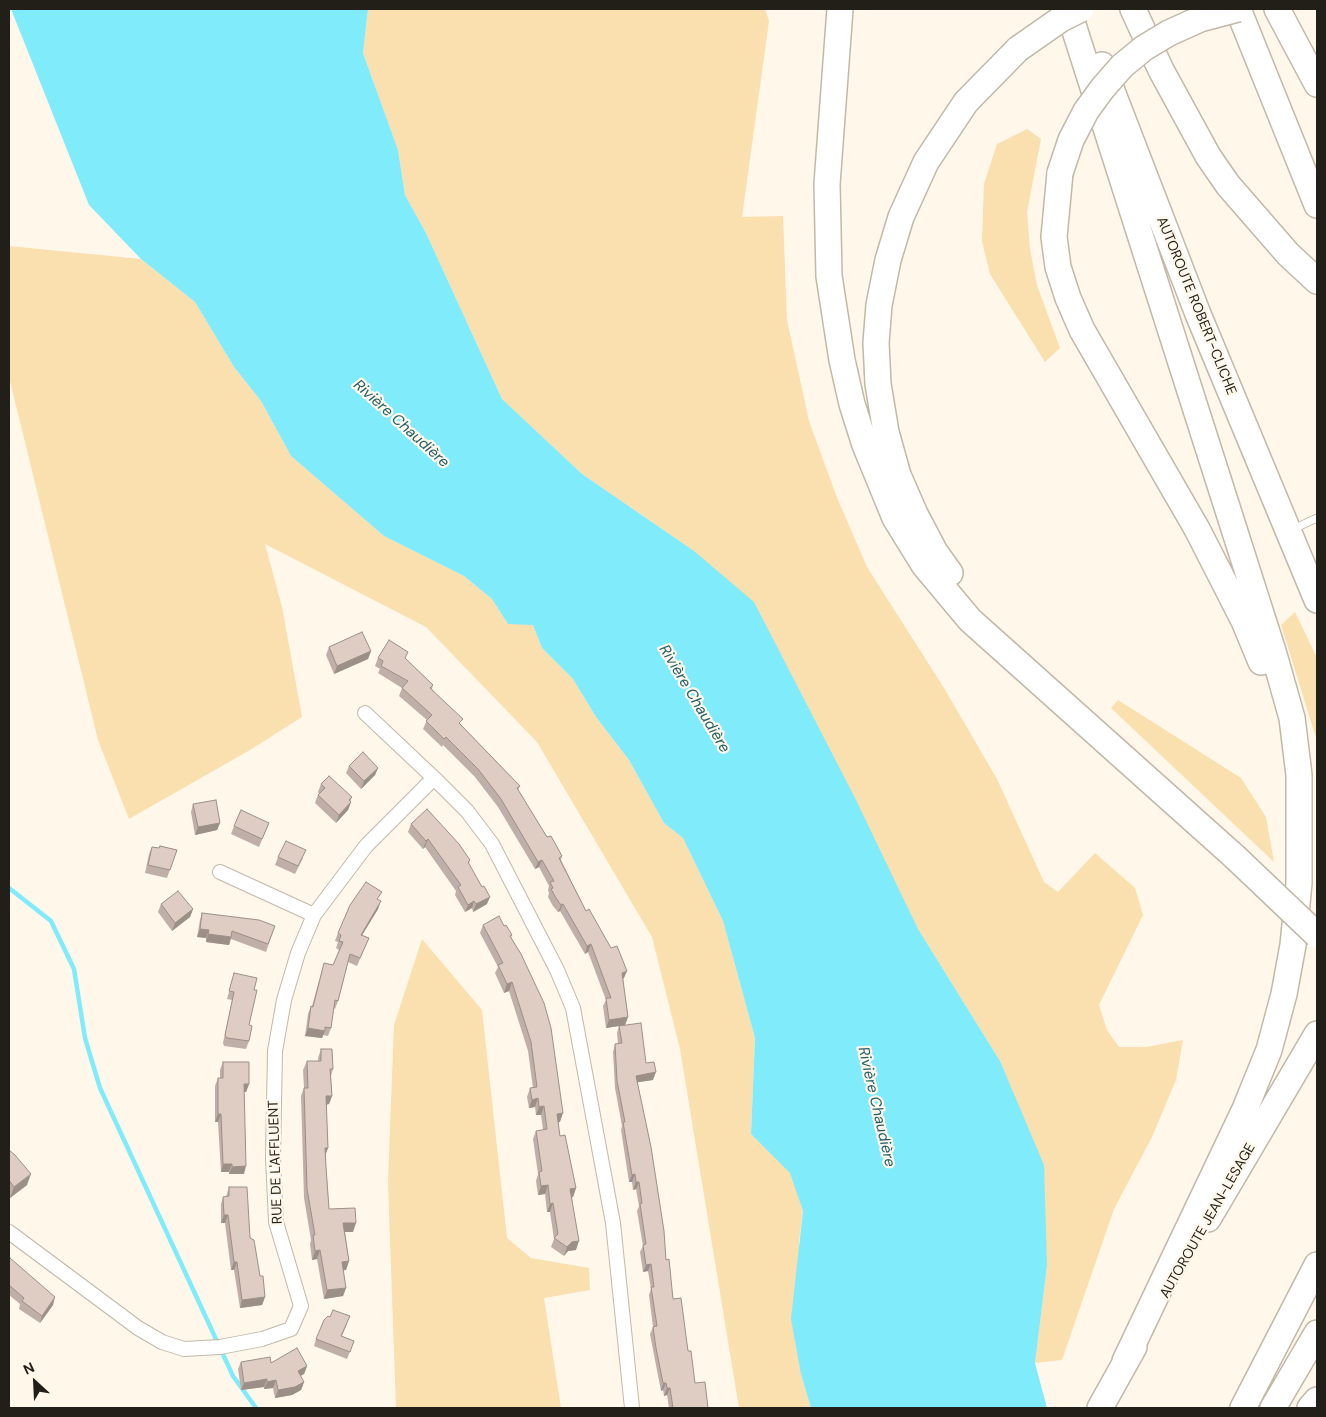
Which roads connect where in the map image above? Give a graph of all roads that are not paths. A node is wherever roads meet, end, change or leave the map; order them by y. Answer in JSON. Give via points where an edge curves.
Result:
{"nodes":[{"id":1,"x":840,"y":9,"type":"edge"},
{"id":2,"x":1068,"y":9,"type":"edge"},
{"id":3,"x":1080,"y":9,"type":"edge"},
{"id":4,"x":1133,"y":9,"type":"edge"},
{"id":5,"x":1238,"y":9,"type":"edge"},
{"id":6,"x":1277,"y":9,"type":"edge"},
{"id":7,"x":1317,"y":84,"type":"edge"},
{"id":8,"x":1317,"y":205,"type":"edge"},
{"id":9,"x":1317,"y":281,"type":"edge"},
{"id":10,"x":1317,"y":518,"type":"edge"},
{"id":11,"x":1288,"y":531,"type":"junction"},
{"id":12,"x":1317,"y":600,"type":"edge"},
{"id":13,"x":365,"y":713,"type":"dead end"},
{"id":14,"x":434,"y":778,"type":"junction"},
{"id":15,"x":1194,"y":820,"type":"junction"},
{"id":16,"x":1301,"y":832,"type":"junction"},
{"id":17,"x":220,"y":872,"type":"dead end"},
{"id":18,"x":314,"y":915,"type":"junction"},
{"id":19,"x":1317,"y":935,"type":"edge"},
{"id":20,"x":1317,"y":1034,"type":"edge"},
{"id":21,"x":9,"y":1232,"type":"edge"},
{"id":22,"x":1317,"y":1265,"type":"edge"},
{"id":23,"x":1317,"y":1334,"type":"edge"},
{"id":24,"x":1126,"y":1361,"type":"junction"},
{"id":25,"x":1317,"y":1400,"type":"edge"},
{"id":26,"x":632,"y":1408,"type":"edge"},
{"id":27,"x":1100,"y":1408,"type":"edge"},
{"id":28,"x":1243,"y":1408,"type":"edge"},
{"id":29,"x":1273,"y":1408,"type":"edge"},
{"id":30,"x":1310,"y":1408,"type":"edge"}],
"edges":[{"from":1,"to":15,"type":"highway","via":[[827,184],[829,276],[852,404],[895,518],[924,565],[970,620]]},
{"from":2,"to":16,"type":"highway","via":[[1292,718]]},
{"from":3,"to":11,"type":"highway","name":"AUTOROUTE ROBERT-CLICHE","via":[[1191,296]]},
{"from":3,"to":15,"type":"highway","bridge":true,"via":[[1018,49],[966,102],[926,162],[901,216],[888,260],[879,305],[876,343],[878,384],[898,475],[914,514],[953,578],[975,604]]},
{"from":4,"to":9,"type":"highway","via":[[1208,156],[1252,215]]},
{"from":5,"to":8,"type":"highway"},
{"from":5,"to":16,"type":"highway","bridge":true,"via":[[1200,19],[1169,33],[1122,66],[1102,88],[1071,140],[1060,173],[1054,236],[1058,267],[1082,330],[1197,529],[1259,656],[1290,766]]},
{"from":6,"to":7,"type":"highway"},
{"from":10,"to":11,"type":"lane"},
{"from":11,"to":12,"type":"highway","name":"AUTOROUTE ROBERT-CLICHE"},
{"from":13,"to":14,"type":"street"},
{"from":14,"to":18,"type":"street","name":"RUE DE L'AFFLUENT","via":[[366,846]]},
{"from":14,"to":26,"type":"street","via":[[467,811],[492,844],[573,1008],[613,1223]]},
{"from":15,"to":19,"type":"highway","bridge":true},
{"from":16,"to":24,"type":"highway","via":[[1293,945],[1269,1050],[1245,1109]]},
{"from":17,"to":18,"type":"street"},
{"from":18,"to":21,"type":"street","name":"RUE DE L'AFFLUENT","via":[[284,1000],[275,1051],[273,1158],[276,1222],[300,1306],[291,1329],[262,1339],[220,1347],[184,1349],[162,1342],[138,1328]]},
{"from":20,"to":24,"type":"highway","name":"AUTOROUTE JEAN-LESAGE"},
{"from":22,"to":28,"type":"highway"},
{"from":23,"to":29,"type":"highway"},
{"from":24,"to":27,"type":"highway","name":"AUTOROUTE JEAN-LESAGE"},
{"from":25,"to":30,"type":"highway"}]}
